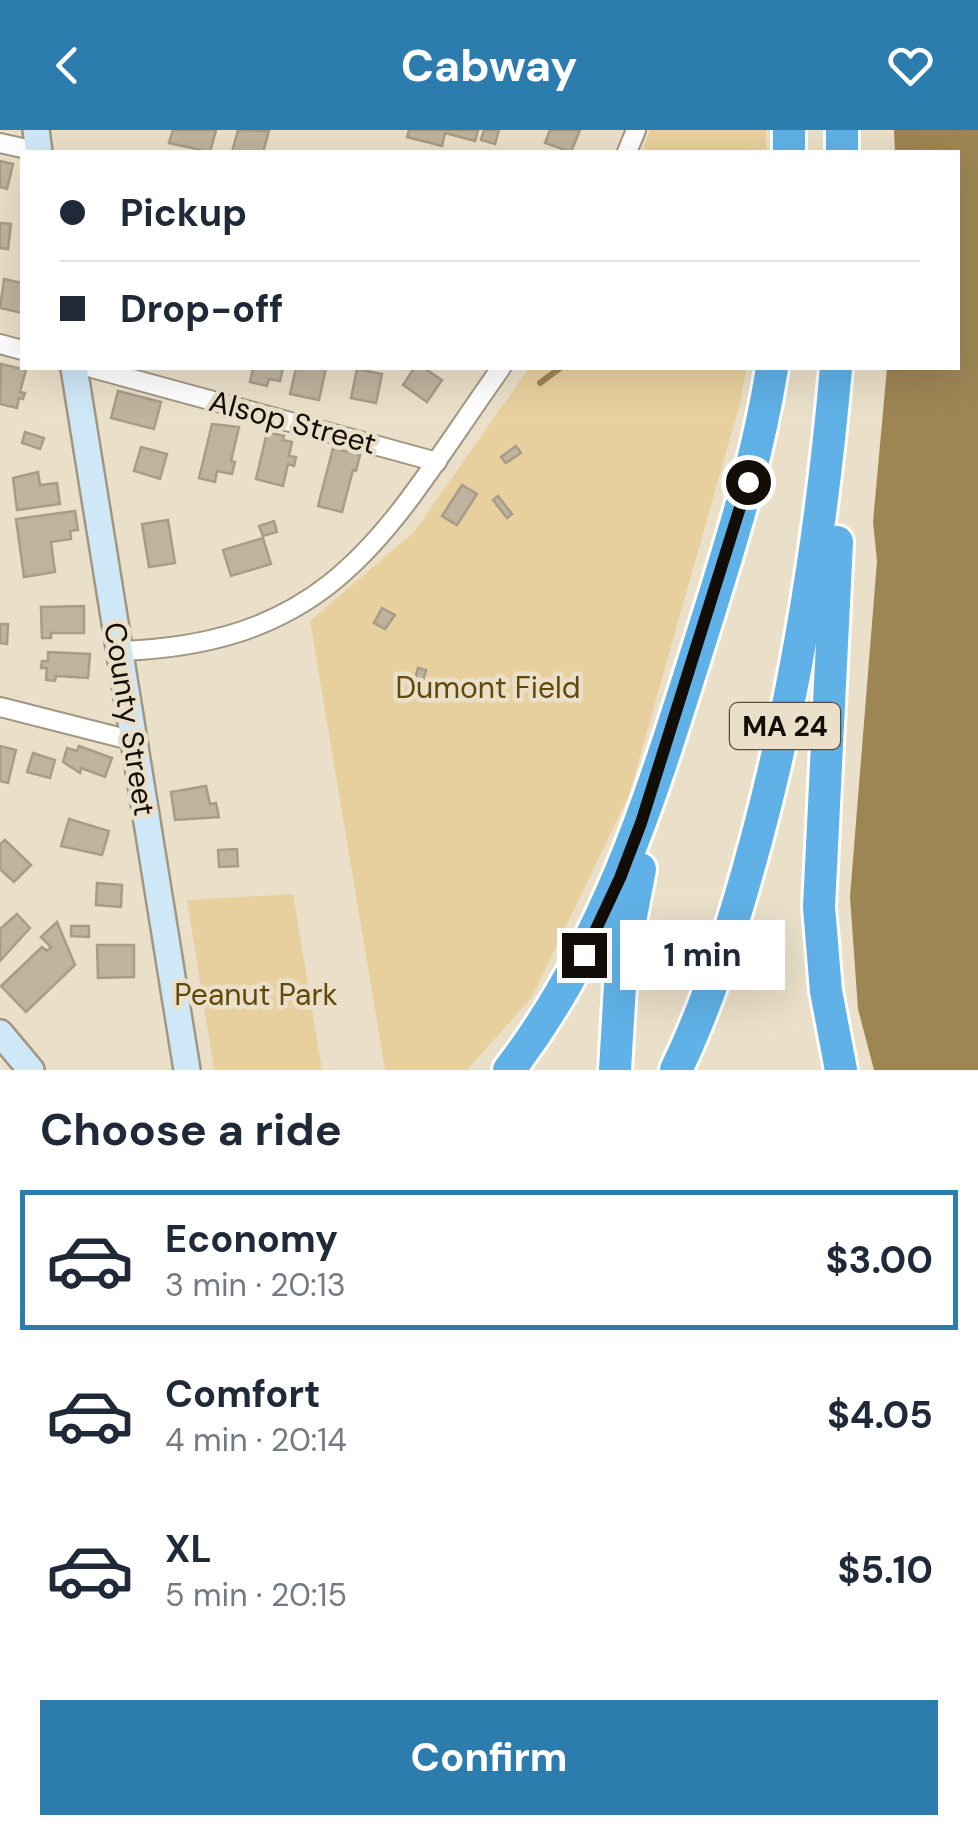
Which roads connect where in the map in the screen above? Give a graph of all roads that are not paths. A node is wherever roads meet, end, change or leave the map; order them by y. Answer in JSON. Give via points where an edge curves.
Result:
{"nodes":[{"id":1,"x":0,"y":142,"type":"edge"},
{"id":2,"x":32,"y":150,"type":"edge"},
{"id":3,"x":74,"y":370,"type":"edge"},
{"id":4,"x":99,"y":370,"type":"edge"},
{"id":5,"x":500,"y":370,"type":"edge"},
{"id":6,"x":772,"y":370,"type":"edge"},
{"id":7,"x":836,"y":370,"type":"edge"},
{"id":8,"x":836,"y":370,"type":"edge"},
{"id":9,"x":437,"y":462,"type":"junction"},
{"id":10,"x":120,"y":652,"type":"junction"},
{"id":11,"x":686,"y":686,"type":"junction"},
{"id":12,"x":0,"y":707,"type":"edge"},
{"id":13,"x":134,"y":741,"type":"junction"},
{"id":14,"x":16,"y":1051,"type":"edge"},
{"id":15,"x":44,"y":1070,"type":"edge"},
{"id":16,"x":187,"y":1070,"type":"edge"},
{"id":17,"x":509,"y":1070,"type":"edge"},
{"id":18,"x":615,"y":1070,"type":"edge"},
{"id":19,"x":676,"y":1070,"type":"edge"},
{"id":20,"x":842,"y":1070,"type":"edge"}],
"edges":[{"from":1,"to":2,"type":"street"},
{"from":3,"to":10,"type":"street","name":"County Street"},
{"from":4,"to":9,"type":"street","name":"Alsop Street"},
{"from":5,"to":9,"type":"street"},
{"from":6,"to":11,"type":"highway","via":[[742,501]]},
{"from":7,"to":19,"type":"highway","number":"MA 24","via":[[817,550],[778,758],[719,963]]},
{"from":8,"to":20,"type":"highway","via":[[839,511],[819,908]]},
{"from":9,"to":10,"type":"street","via":[[356,562],[288,613],[214,640]]},
{"from":10,"to":13,"type":"street","name":"County Street"},
{"from":11,"to":17,"type":"highway","via":[[633,847],[597,930]]},
{"from":11,"to":18,"type":"highway","via":[[625,942]]},
{"from":12,"to":13,"type":"street"},
{"from":13,"to":16,"type":"street","name":"County Street"},
{"from":14,"to":15,"type":"street"}]}
